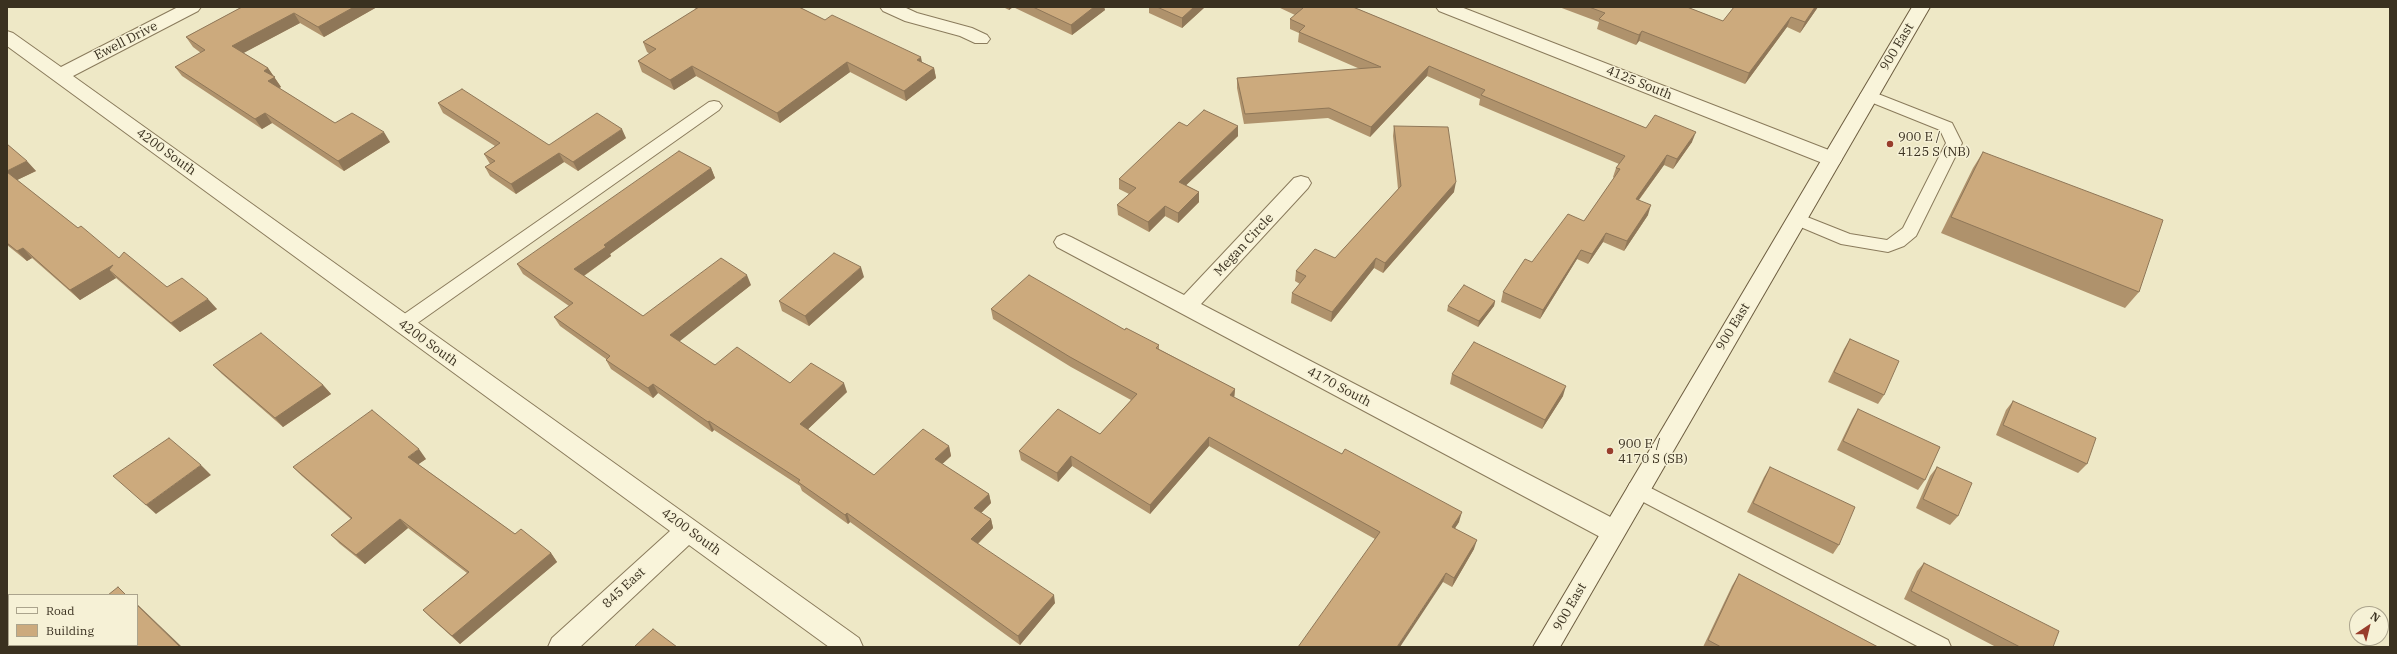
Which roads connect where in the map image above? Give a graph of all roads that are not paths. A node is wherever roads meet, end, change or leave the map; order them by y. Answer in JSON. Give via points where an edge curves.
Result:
{"nodes":[{"id":1,"x":192,"y":7,"type":"edge"},
{"id":2,"x":890,"y":7,"type":"edge"},
{"id":3,"x":1446,"y":7,"type":"edge"},
{"id":4,"x":1921,"y":7,"type":"edge"},
{"id":5,"x":7,"y":37,"type":"edge"},
{"id":6,"x":981,"y":39,"type":"dead end"},
{"id":7,"x":60,"y":75,"type":"junction"},
{"id":8,"x":1868,"y":95,"type":"junction"},
{"id":9,"x":714,"y":106,"type":"dead end"},
{"id":10,"x":1832,"y":159,"type":"junction"},
{"id":11,"x":1301,"y":183,"type":"dead end"},
{"id":12,"x":1796,"y":219,"type":"junction"},
{"id":13,"x":1064,"y":242,"type":"dead end"},
{"id":14,"x":1186,"y":307,"type":"junction"},
{"id":15,"x":403,"y":324,"type":"junction"},
{"id":16,"x":1637,"y":489,"type":"junction"},
{"id":17,"x":688,"y":530,"type":"junction"},
{"id":18,"x":1613,"y":532,"type":"junction"},
{"id":19,"x":561,"y":647,"type":"edge"},
{"id":20,"x":850,"y":647,"type":"edge"},
{"id":21,"x":1546,"y":647,"type":"edge"},
{"id":22,"x":1940,"y":647,"type":"edge"}],
"edges":[{"from":1,"to":7,"type":"street","name":"Ewell Drive"},
{"from":2,"to":6,"type":"street","via":[[911,17],[966,32]]},
{"from":3,"to":10,"type":"street","name":"4125 South"},
{"from":4,"to":8,"type":"street","name":"900 East"},
{"from":5,"to":7,"type":"street","name":"4200 South"},
{"from":7,"to":15,"type":"street","name":"4200 South"},
{"from":8,"to":10,"type":"street","name":"900 East"},
{"from":8,"to":12,"type":"lane","via":[[1946,127],[1954,144],[1910,232],[1898,242],[1881,246],[1847,240]]},
{"from":9,"to":15,"type":"lane"},
{"from":10,"to":12,"type":"street","name":"900 East"},
{"from":11,"to":14,"type":"street","name":"Megan Circle"},
{"from":12,"to":16,"type":"street","name":"900 East"},
{"from":13,"to":14,"type":"street","name":"4170 South"},
{"from":14,"to":18,"type":"street","name":"4170 South"},
{"from":15,"to":17,"type":"street","name":"4200 South"},
{"from":16,"to":18,"type":"street","name":"900 East"},
{"from":16,"to":22,"type":"lane"},
{"from":17,"to":19,"type":"street","name":"845 East"},
{"from":17,"to":20,"type":"street","name":"4200 South"},
{"from":18,"to":21,"type":"street","name":"900 East"}]}
